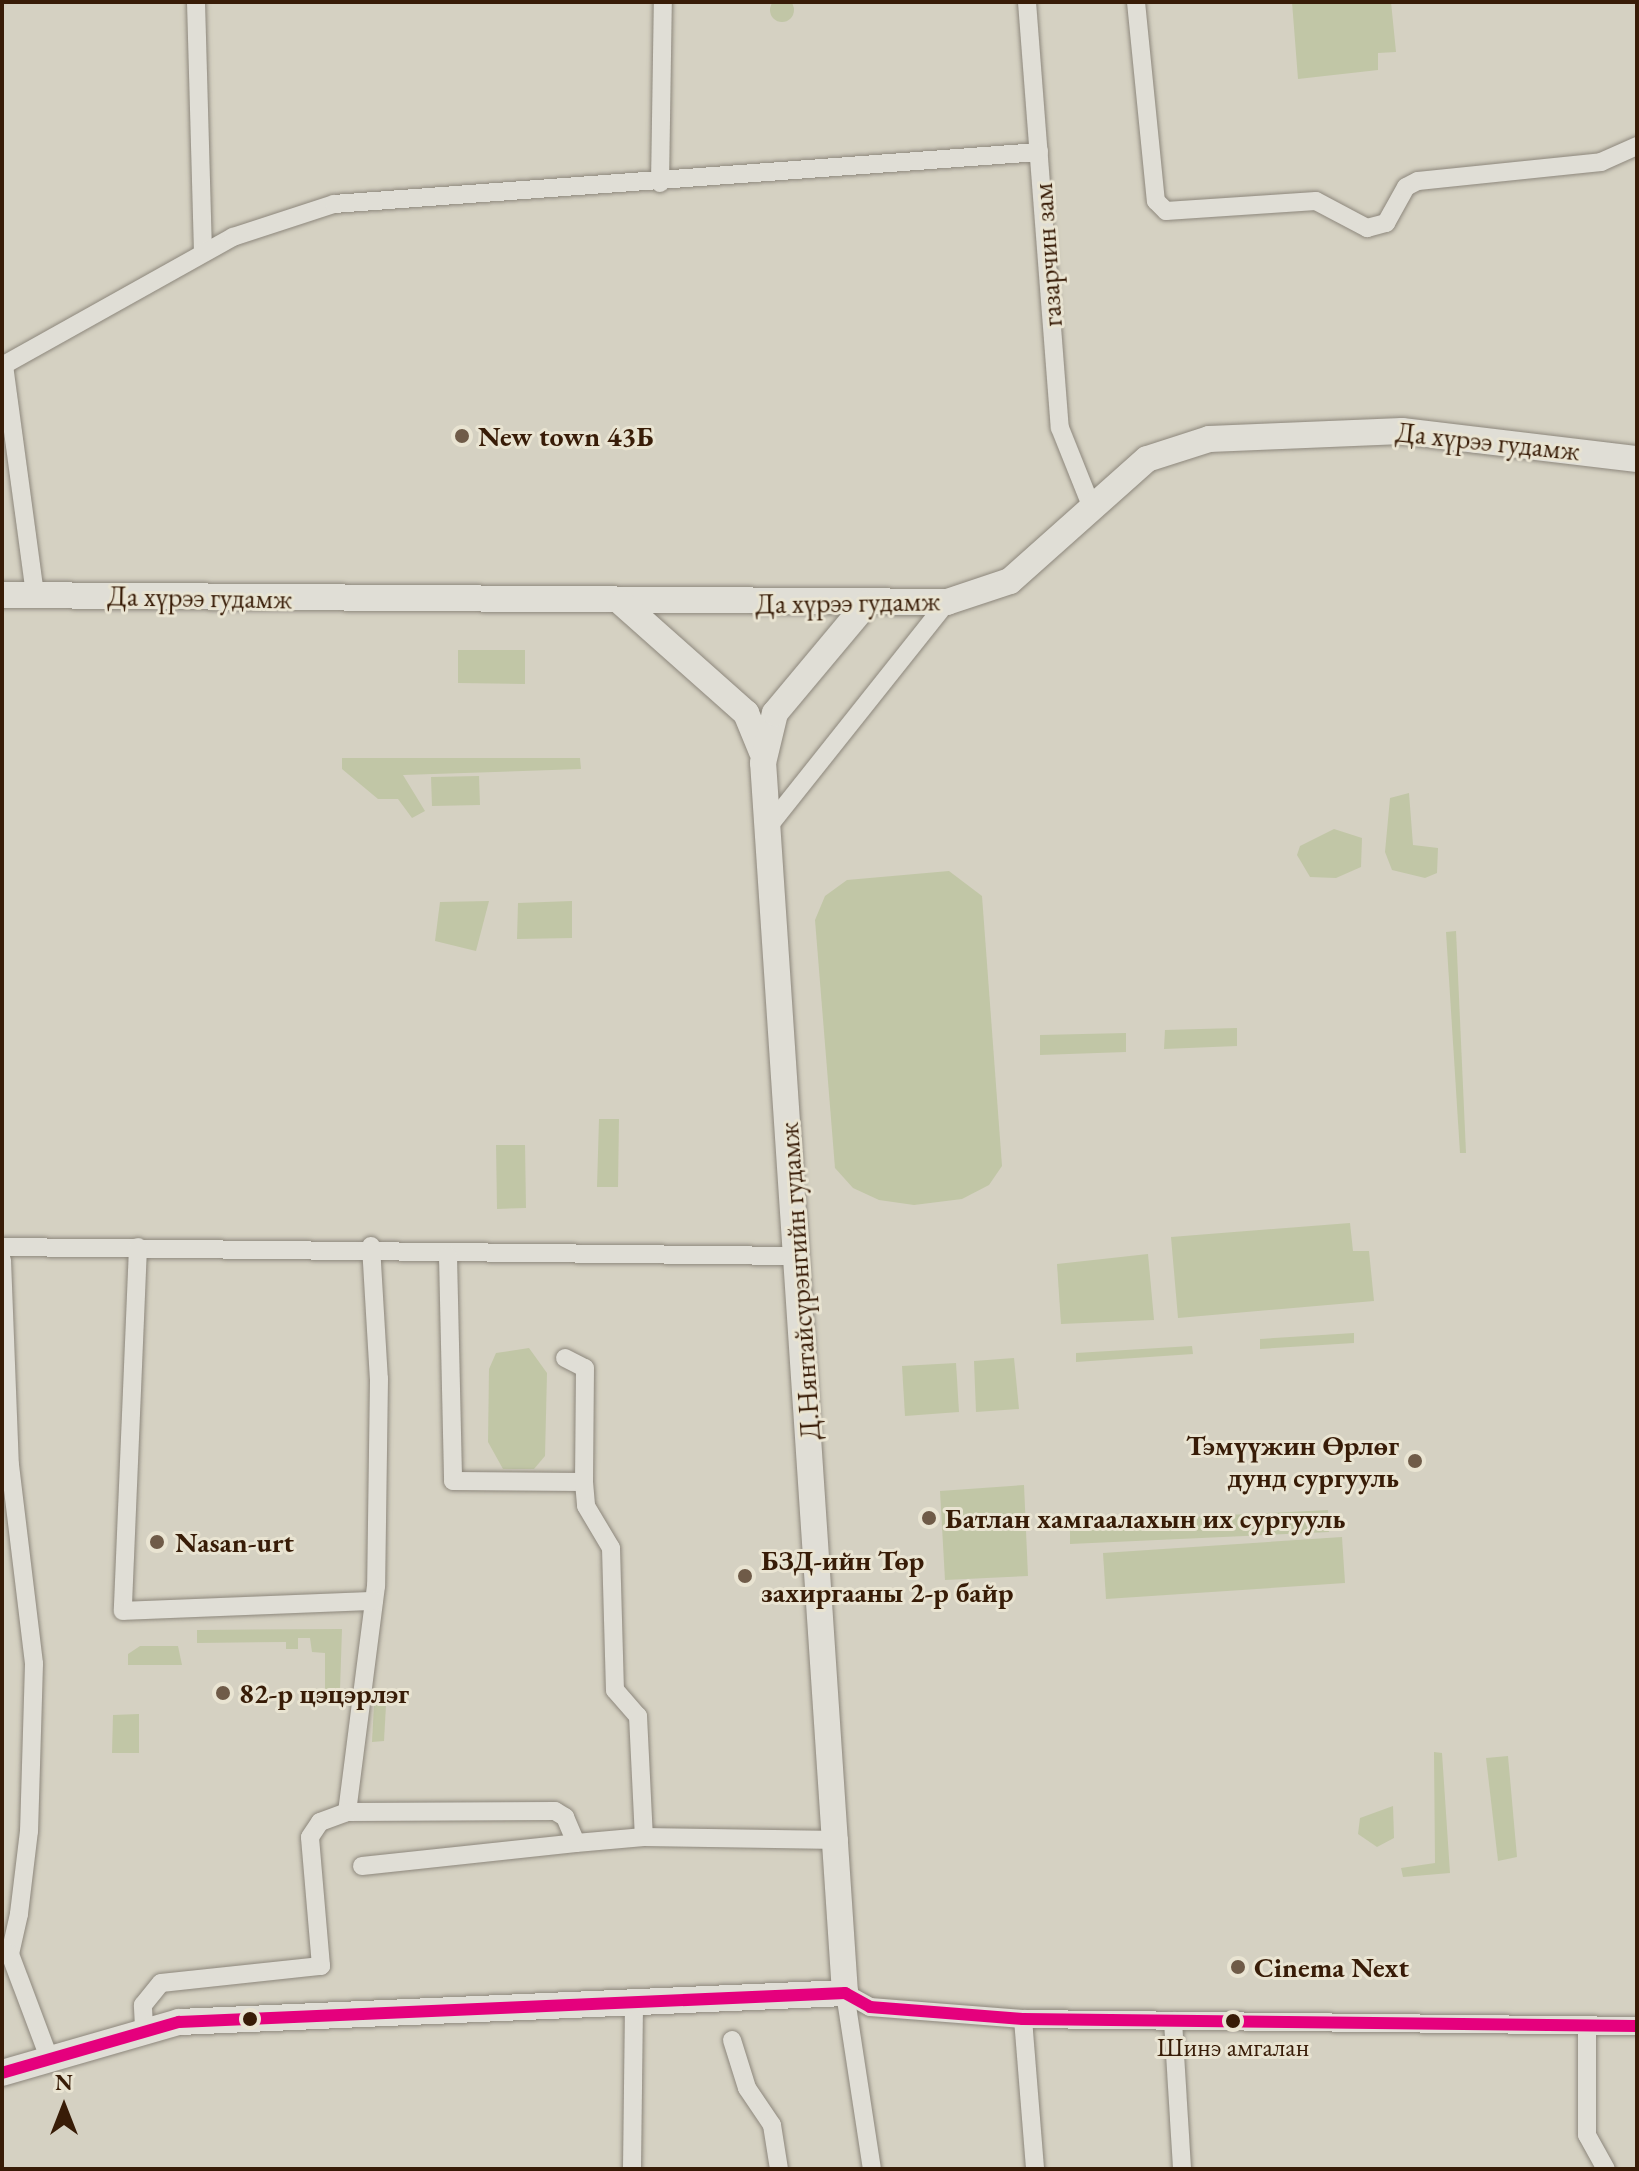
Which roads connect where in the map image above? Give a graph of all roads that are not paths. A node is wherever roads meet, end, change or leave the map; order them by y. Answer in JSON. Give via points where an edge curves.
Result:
{"nodes":[{"id":1,"x":196,"y":2,"type":"edge"},
{"id":2,"x":663,"y":2,"type":"edge"},
{"id":3,"x":1027,"y":2,"type":"edge"},
{"id":4,"x":1136,"y":2,"type":"edge"},
{"id":5,"x":1637,"y":146,"type":"edge"},
{"id":6,"x":1039,"y":152,"type":"junction"},
{"id":7,"x":660,"y":183,"type":"junction"},
{"id":8,"x":203,"y":252,"type":"junction"},
{"id":9,"x":3,"y":365,"type":"edge"},
{"id":10,"x":1637,"y":459,"type":"edge"},
{"id":11,"x":1090,"y":503,"type":"junction"},
{"id":12,"x":2,"y":595,"type":"edge"},
{"id":13,"x":35,"y":595,"type":"junction"},
{"id":14,"x":947,"y":602,"type":"junction"},
{"id":15,"x":622,"y":603,"type":"junction"},
{"id":16,"x":867,"y":603,"type":"junction"},
{"id":17,"x":763,"y":763,"type":"junction"},
{"id":18,"x":768,"y":827,"type":"junction"},
{"id":19,"x":371,"y":1246,"type":"junction"},
{"id":20,"x":2,"y":1247,"type":"edge"},
{"id":21,"x":138,"y":1247,"type":"junction"},
{"id":22,"x":448,"y":1256,"type":"junction"},
{"id":23,"x":798,"y":1256,"type":"junction"},
{"id":24,"x":2,"y":1260,"type":"edge"},
{"id":25,"x":565,"y":1358,"type":"dead end"},
{"id":26,"x":584,"y":1482,"type":"junction"},
{"id":27,"x":374,"y":1601,"type":"junction"},
{"id":28,"x":347,"y":1812,"type":"junction"},
{"id":29,"x":644,"y":1837,"type":"junction"},
{"id":30,"x":839,"y":1840,"type":"junction"},
{"id":31,"x":576,"y":1843,"type":"junction"},
{"id":32,"x":362,"y":1866,"type":"dead end"},
{"id":33,"x":6,"y":1955,"type":"edge"},
{"id":34,"x":845,"y":1993,"type":"junction"},
{"id":35,"x":634,"y":2001,"type":"junction"},
{"id":36,"x":1023,"y":2019,"type":"junction"},
{"id":37,"x":1173,"y":2021,"type":"junction"},
{"id":38,"x":1587,"y":2026,"type":"junction"},
{"id":39,"x":1637,"y":2026,"type":"edge"},
{"id":40,"x":144,"y":2027,"type":"junction"},
{"id":41,"x":732,"y":2040,"type":"dead end"},
{"id":42,"x":49,"y":2058,"type":"junction"},
{"id":43,"x":2,"y":2073,"type":"edge"},
{"id":44,"x":632,"y":2169,"type":"edge"},
{"id":45,"x":779,"y":2169,"type":"edge"},
{"id":46,"x":872,"y":2169,"type":"edge"},
{"id":47,"x":1035,"y":2169,"type":"edge"},
{"id":48,"x":1182,"y":2169,"type":"edge"},
{"id":49,"x":1606,"y":2169,"type":"edge"}],
"edges":[{"from":1,"to":8,"type":"street"},
{"from":2,"to":7,"type":"street"},
{"from":3,"to":6,"type":"street","name":"газарчин зам"},
{"from":4,"to":5,"type":"street","via":[[1156,201],[1166,211],[1316,201],[1367,228],[1386,223],[1406,187],[1418,181],[1601,162]]},
{"from":6,"to":7,"type":"street"},
{"from":6,"to":11,"type":"street","name":"газарчин зам","via":[[1060,428]]},
{"from":7,"to":8,"type":"street","via":[[346,202],[264,224]]},
{"from":8,"to":9,"type":"street"},
{"from":9,"to":13,"type":"street"},
{"from":10,"to":11,"type":"main road","name":"Да хүрээ гудамж","via":[[1443,433],[1279,432],[1173,448]]},
{"from":11,"to":14,"type":"main road","name":"Да хүрээ гудамж","via":[[1010,581]]},
{"from":12,"to":13,"type":"main road","name":"Да хүрээ гудамж"},
{"from":13,"to":15,"type":"main road","name":"Да хүрээ гудамж"},
{"from":14,"to":16,"type":"main road","name":"Да хүрээ гудамж"},
{"from":14,"to":18,"type":"street"},
{"from":15,"to":16,"type":"main road","name":"Да хүрээ гудамж"},
{"from":15,"to":17,"type":"main road","via":[[746,713]]},
{"from":16,"to":17,"type":"main road","name":"Д.Нянтайсүрэнгийн гудамж","via":[[775,713]]},
{"from":17,"to":18,"type":"main road","name":"Д.Нянтайсүрэнгийн гудамж"},
{"from":18,"to":23,"type":"main road","name":"Д.Нянтайсүрэнгийн гудамж"},
{"from":19,"to":21,"type":"street"},
{"from":19,"to":22,"type":"street","via":[[430,1248]]},
{"from":19,"to":27,"type":"street","via":[[379,1379]]},
{"from":20,"to":21,"type":"street"},
{"from":21,"to":27,"type":"street","via":[[123,1611]]},
{"from":22,"to":23,"type":"street"},
{"from":22,"to":26,"type":"street","via":[[453,1481]]},
{"from":23,"to":30,"type":"main road","name":"Д.Нянтайсүрэнгийн гудамж"},
{"from":24,"to":33,"type":"street","via":[[10,1465],[34,1664],[29,1831]]},
{"from":25,"to":26,"type":"street","via":[[585,1368]]},
{"from":26,"to":29,"type":"street","via":[[586,1506],[611,1548],[615,1690],[638,1716]]},
{"from":27,"to":28,"type":"street"},
{"from":28,"to":31,"type":"street","via":[[555,1811],[565,1817]]},
{"from":28,"to":40,"type":"street","via":[[320,1822],[310,1837],[321,1966],[161,1983],[143,2005]]},
{"from":29,"to":30,"type":"street"},
{"from":29,"to":31,"type":"street"},
{"from":30,"to":34,"type":"main road","name":"Д.Нянтайсүрэнгийн гудамж"},
{"from":31,"to":32,"type":"street"},
{"from":33,"to":42,"type":"street"},
{"from":34,"to":35,"type":"main road"},
{"from":34,"to":36,"type":"street","via":[[870,2007]]},
{"from":34,"to":46,"type":"street"},
{"from":35,"to":40,"type":"main road"},
{"from":35,"to":44,"type":"street"},
{"from":36,"to":37,"type":"street"},
{"from":36,"to":47,"type":"street"},
{"from":37,"to":38,"type":"street"},
{"from":37,"to":48,"type":"street"},
{"from":38,"to":39,"type":"street"},
{"from":38,"to":49,"type":"street","via":[[1587,2135]]},
{"from":40,"to":42,"type":"main road"},
{"from":41,"to":45,"type":"street","via":[[747,2088],[772,2125]]},
{"from":42,"to":43,"type":"main road"}]}
